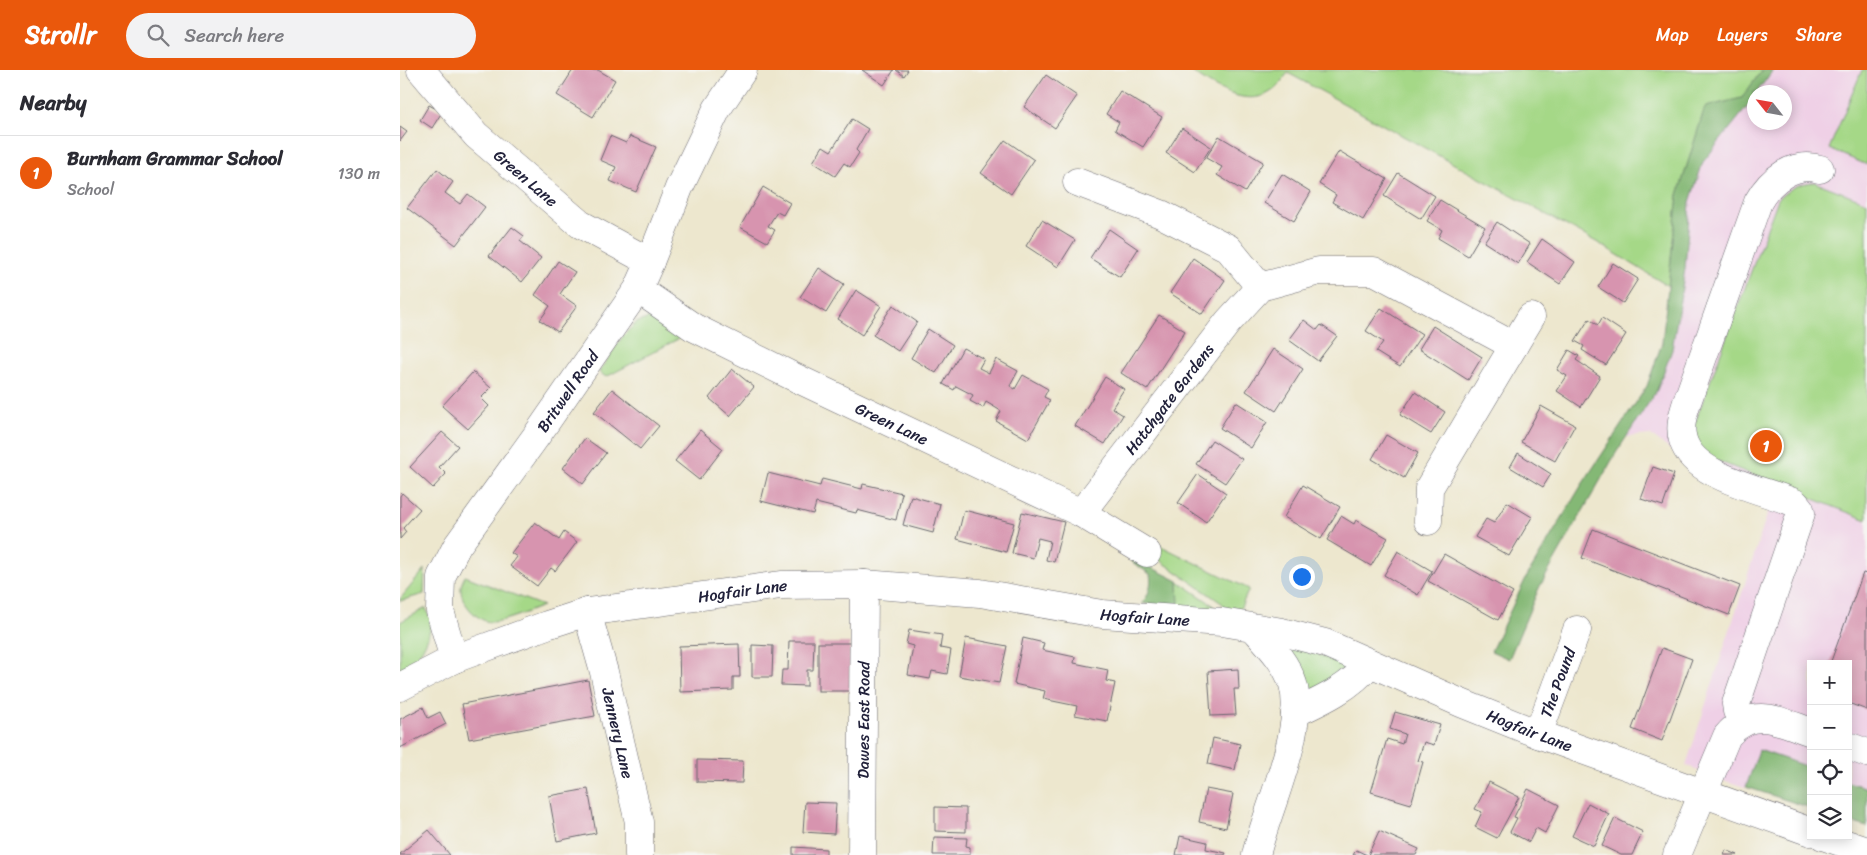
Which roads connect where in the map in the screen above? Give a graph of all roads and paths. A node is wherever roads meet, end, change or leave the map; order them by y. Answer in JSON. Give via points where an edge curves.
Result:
{"nodes":[{"id":1,"x":421,"y":70,"type":"edge"},
{"id":2,"x":743,"y":70,"type":"edge"},
{"id":3,"x":1820,"y":169,"type":"dead end"},
{"id":4,"x":1077,"y":182,"type":"dead end"},
{"id":5,"x":650,"y":262,"type":"junction"},
{"id":6,"x":1260,"y":287,"type":"junction"},
{"id":7,"x":638,"y":289,"type":"junction"},
{"id":8,"x":1531,"y":317,"type":"dead end"},
{"id":9,"x":1514,"y":346,"type":"junction"},
{"id":10,"x":1081,"y":513,"type":"junction"},
{"id":11,"x":1428,"y":521,"type":"dead end"},
{"id":12,"x":1147,"y":553,"type":"dead end"},
{"id":13,"x":864,"y":584,"type":"junction"},
{"id":14,"x":587,"y":612,"type":"junction"},
{"id":15,"x":1254,"y":628,"type":"junction"},
{"id":16,"x":1577,"y":630,"type":"dead end"},
{"id":17,"x":454,"y":659,"type":"junction"},
{"id":18,"x":1370,"y":663,"type":"junction"},
{"id":19,"x":400,"y":687,"type":"edge"},
{"id":20,"x":1295,"y":713,"type":"junction"},
{"id":21,"x":1743,"y":722,"type":"junction"},
{"id":22,"x":1807,"y":731,"type":"edge"},
{"id":23,"x":1538,"y":734,"type":"junction"},
{"id":24,"x":1852,"y":747,"type":"edge"},
{"id":25,"x":1867,"y":753,"type":"edge"},
{"id":26,"x":1702,"y":794,"type":"junction"},
{"id":27,"x":1807,"y":831,"type":"edge"},
{"id":28,"x":1834,"y":840,"type":"edge"},
{"id":29,"x":1867,"y":852,"type":"edge"},
{"id":30,"x":639,"y":855,"type":"edge"},
{"id":31,"x":862,"y":855,"type":"edge"},
{"id":32,"x":1256,"y":855,"type":"edge"},
{"id":33,"x":1677,"y":855,"type":"edge"}],
"edges":[{"from":1,"to":5,"type":"street","name":"Green Lane","via":[[476,135],[580,224]]},
{"from":2,"to":5,"type":"street","name":"Britwell Road","via":[[717,110],[679,188]]},
{"from":3,"to":21,"type":"street","via":[[1804,166],[1785,173],[1770,185],[1758,202],[1682,421],[1686,447],[1704,467],[1795,503],[1801,513],[1736,704]]},
{"from":4,"to":6,"type":"street","via":[[1161,214],[1228,248]]},
{"from":5,"to":7,"type":"street","name":"Britwell Road"},
{"from":6,"to":9,"type":"street","via":[[1318,271],[1374,271]]},
{"from":6,"to":10,"type":"street","name":"Hatchgate Gardens","via":[[1228,322]]},
{"from":7,"to":10,"type":"street","name":"Green Lane","via":[[694,327]]},
{"from":7,"to":17,"type":"street","name":"Britwell Road","via":[[457,546],[441,577],[440,611]]},
{"from":8,"to":9,"type":"street"},
{"from":9,"to":11,"type":"street","via":[[1428,488]]},
{"from":10,"to":12,"type":"street","name":"Green Lane"},
{"from":13,"to":14,"type":"street","name":"Hogfair Lane","via":[[780,585]]},
{"from":13,"to":15,"type":"street","name":"Hogfair Lane","via":[[980,593],[1102,614],[1222,622]]},
{"from":13,"to":31,"type":"street","name":"Dawes East Road"},
{"from":14,"to":17,"type":"street","name":"Hogfair Lane"},
{"from":14,"to":30,"type":"street","name":"Jennery Lane","via":[[639,822]]},
{"from":15,"to":18,"type":"street","name":"Hogfair Lane","via":[[1302,636]]},
{"from":15,"to":20,"type":"street","via":[[1288,672],[1293,684]]},
{"from":16,"to":23,"type":"street","name":"The Pound"},
{"from":17,"to":19,"type":"street"},
{"from":18,"to":20,"type":"street","via":[[1360,676]]},
{"from":18,"to":23,"type":"street","name":"Hogfair Lane"},
{"from":20,"to":32,"type":"street","via":[[1287,756]]},
{"from":21,"to":22,"type":"street","via":[[1763,717]]},
{"from":21,"to":26,"type":"street","via":[[1727,736]]},
{"from":23,"to":26,"type":"street","name":"Hogfair Lane"},
{"from":24,"to":25,"type":"street"},
{"from":26,"to":27,"type":"street","name":"Hogfair Lane"},
{"from":26,"to":33,"type":"street"},
{"from":28,"to":29,"type":"street"}]}
